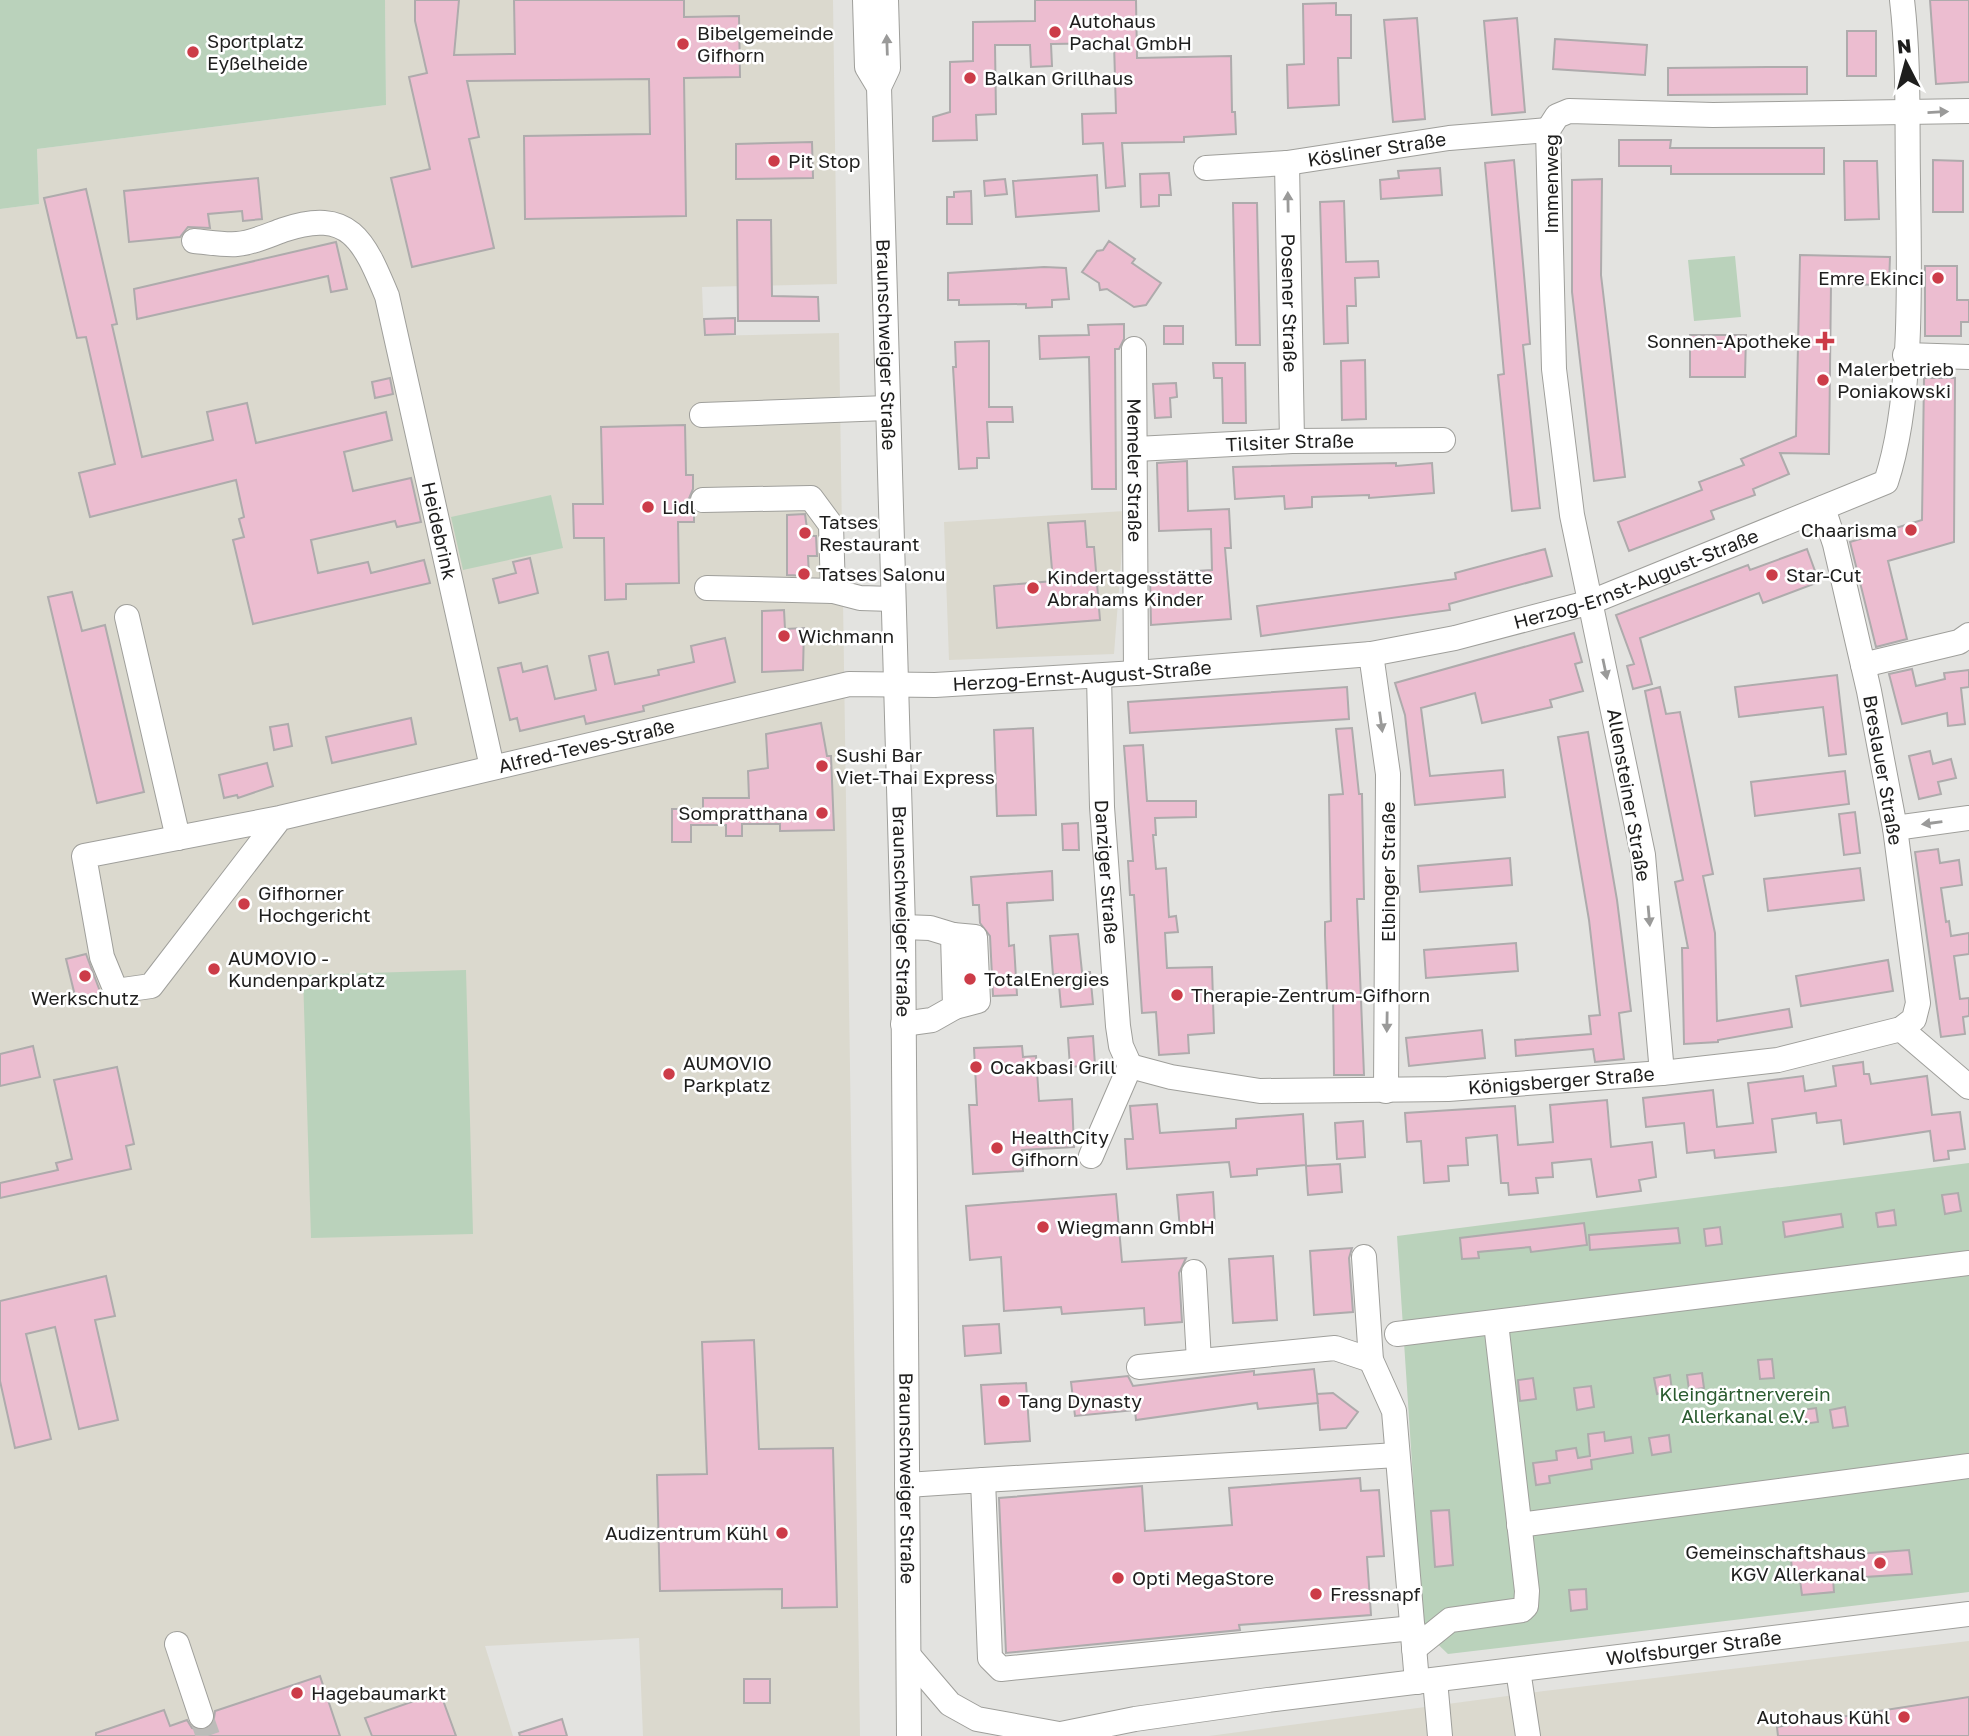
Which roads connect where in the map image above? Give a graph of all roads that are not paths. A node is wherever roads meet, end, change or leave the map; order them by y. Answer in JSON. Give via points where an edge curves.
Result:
{"nodes":[{"id":1,"x":865,"y":0,"type":"edge"},
{"id":2,"x":886,"y":0,"type":"edge"},
{"id":3,"x":1902,"y":0,"type":"edge"},
{"id":4,"x":879,"y":87,"type":"junction"},
{"id":5,"x":1969,"y":111,"type":"edge"},
{"id":6,"x":1907,"y":114,"type":"junction"},
{"id":7,"x":1548,"y":130,"type":"junction"},
{"id":8,"x":1287,"y":163,"type":"junction"},
{"id":9,"x":1206,"y":168,"type":"dead end"},
{"id":10,"x":194,"y":241,"type":"dead end"},
{"id":11,"x":1135,"y":349,"type":"dead end"},
{"id":12,"x":1905,"y":355,"type":"junction"},
{"id":13,"x":1969,"y":357,"type":"edge"},
{"id":14,"x":887,"y":408,"type":"junction"},
{"id":15,"x":702,"y":415,"type":"dead end"},
{"id":16,"x":1443,"y":440,"type":"dead end"},
{"id":17,"x":1292,"y":442,"type":"junction"},
{"id":18,"x":1136,"y":449,"type":"junction"},
{"id":19,"x":703,"y":500,"type":"dead end"},
{"id":20,"x":1823,"y":508,"type":"junction"},
{"id":21,"x":707,"y":588,"type":"dead end"},
{"id":22,"x":833,"y":592,"type":"junction"},
{"id":23,"x":894,"y":599,"type":"junction"},
{"id":24,"x":1591,"y":602,"type":"junction"},
{"id":25,"x":127,"y":617,"type":"dead end"},
{"id":26,"x":1969,"y":635,"type":"edge"},
{"id":27,"x":1371,"y":654,"type":"junction"},
{"id":28,"x":1863,"y":665,"type":"junction"},
{"id":29,"x":1136,"y":673,"type":"junction"},
{"id":30,"x":1100,"y":676,"type":"junction"},
{"id":31,"x":897,"y":686,"type":"junction"},
{"id":32,"x":492,"y":767,"type":"junction"},
{"id":33,"x":280,"y":818,"type":"junction"},
{"id":34,"x":1969,"y":818,"type":"edge"},
{"id":35,"x":1895,"y":828,"type":"junction"},
{"id":36,"x":178,"y":838,"type":"junction"},
{"id":37,"x":903,"y":927,"type":"junction"},
{"id":38,"x":904,"y":1024,"type":"junction"},
{"id":39,"x":1900,"y":1029,"type":"junction"},
{"id":40,"x":1130,"y":1066,"type":"junction"},
{"id":41,"x":1662,"y":1073,"type":"junction"},
{"id":42,"x":1969,"y":1087,"type":"edge"},
{"id":43,"x":1386,"y":1091,"type":"junction"},
{"id":44,"x":1091,"y":1156,"type":"dead end"},
{"id":45,"x":1364,"y":1257,"type":"dead end"},
{"id":46,"x":1969,"y":1263,"type":"edge"},
{"id":47,"x":1194,"y":1272,"type":"dead end"},
{"id":48,"x":1496,"y":1322,"type":"junction"},
{"id":49,"x":1396,"y":1334,"type":"dead end"},
{"id":50,"x":1371,"y":1360,"type":"junction"},
{"id":51,"x":1199,"y":1361,"type":"junction"},
{"id":52,"x":1139,"y":1367,"type":"dead end"},
{"id":53,"x":1398,"y":1455,"type":"junction"},
{"id":54,"x":1969,"y":1466,"type":"edge"},
{"id":55,"x":983,"y":1480,"type":"junction"},
{"id":56,"x":907,"y":1485,"type":"junction"},
{"id":57,"x":1519,"y":1525,"type":"junction"},
{"id":58,"x":1969,"y":1615,"type":"edge"},
{"id":59,"x":1413,"y":1638,"type":"junction"},
{"id":60,"x":177,"y":1644,"type":"dead end"},
{"id":61,"x":909,"y":1656,"type":"junction"},
{"id":62,"x":1518,"y":1670,"type":"junction"},
{"id":63,"x":1426,"y":1681,"type":"junction"},
{"id":64,"x":201,"y":1716,"type":"tunnel mouth"},
{"id":65,"x":1532,"y":1728,"type":"edge"},
{"id":66,"x":1055,"y":1735,"type":"edge"},
{"id":67,"x":909,"y":1736,"type":"edge"},
{"id":68,"x":1440,"y":1736,"type":"edge"}],
"edges":[{"from":1,"to":4,"type":"street","name":"Braunschweiger Straße","via":[[867,67]]},
{"from":4,"to":2,"type":"street","name":"Braunschweiger Straße","one_way":true,"via":[[888,68]]},
{"from":3,"to":6,"type":"street","name":"Herzog-Ernst-August-Straße"},
{"from":4,"to":14,"type":"street","name":"Braunschweiger Straße"},
{"from":6,"to":5,"type":"street","name":"Immenweg","one_way":true},
{"from":6,"to":7,"type":"street","name":"Immenweg","via":[[1569,111],[1557,116]]},
{"from":6,"to":12,"type":"street","name":"Herzog-Ernst-August-Straße"},
{"from":7,"to":8,"type":"street","name":"Kösliner Straße","via":[[1448,138]]},
{"from":7,"to":24,"type":"street","name":"Immenweg","via":[[1553,369],[1572,515]]},
{"from":8,"to":9,"type":"street","name":"Kösliner Straße"},
{"from":17,"to":8,"type":"street","name":"Posener Straße","one_way":true},
{"from":10,"to":32,"type":"street","name":"Heidebrink","via":[[238,244],[306,223],[328,222],[352,230],[367,248],[387,296]]},
{"from":11,"to":18,"type":"street","name":"Memeler Straße"},
{"from":12,"to":13,"type":"street"},
{"from":12,"to":20,"type":"street","name":"Herzog-Ernst-August-Straße","via":[[1896,451],[1886,482]]},
{"from":14,"to":15,"type":"street"},
{"from":14,"to":23,"type":"street","name":"Braunschweiger Straße"},
{"from":16,"to":17,"type":"street","name":"Tilsiter Straße"},
{"from":17,"to":18,"type":"street","name":"Tilsiter Straße"},
{"from":18,"to":29,"type":"street","name":"Memeler Straße"},
{"from":19,"to":22,"type":"street","via":[[811,498],[831,525]]},
{"from":20,"to":24,"type":"street","name":"Herzog-Ernst-August-Straße"},
{"from":20,"to":28,"type":"street","name":"Breslauer Straße"},
{"from":21,"to":22,"type":"street"},
{"from":22,"to":23,"type":"street"},
{"from":23,"to":31,"type":"street","name":"Braunschweiger Straße"},
{"from":24,"to":27,"type":"street","name":"Herzog-Ernst-August-Straße","via":[[1455,638]]},
{"from":24,"to":41,"type":"street","name":"Allensteiner Straße","one_way":true,"via":[[1643,855]]},
{"from":25,"to":36,"type":"street"},
{"from":26,"to":28,"type":"street","via":[[1959,642]]},
{"from":27,"to":29,"type":"street","name":"Herzog-Ernst-August-Straße"},
{"from":27,"to":43,"type":"street","name":"Elbinger Straße","one_way":true,"via":[[1388,774]]},
{"from":28,"to":35,"type":"street","name":"Breslauer Straße"},
{"from":29,"to":30,"type":"street","name":"Herzog-Ernst-August-Straße"},
{"from":30,"to":31,"type":"street","name":"Herzog-Ernst-August-Straße"},
{"from":30,"to":40,"type":"street","name":"Danziger Straße","via":[[1102,807],[1118,1026]]},
{"from":31,"to":32,"type":"street","name":"Alfred-Teves-Straße","via":[[849,684]]},
{"from":31,"to":37,"type":"street","name":"Braunschweiger Straße"},
{"from":32,"to":33,"type":"street","name":"Alfred-Teves-Straße"},
{"from":33,"to":36,"type":"street","name":"Alfred-Teves-Straße"},
{"from":33,"to":36,"type":"street","name":"Alfred-Teves-Straße","via":[[151,986],[116,991],[102,957],[84,856]]},
{"from":34,"to":35,"type":"street","one_way":true},
{"from":35,"to":39,"type":"street","name":"Breslauer Straße","via":[[1918,1003],[1914,1018]]},
{"from":37,"to":38,"type":"street","name":"Braunschweiger Straße"},
{"from":37,"to":38,"type":"street","via":[[953,935],[956,1007],[932,1020]]},
{"from":38,"to":56,"type":"street","name":"Braunschweiger Straße"},
{"from":39,"to":41,"type":"street","name":"Königsberger Straße","via":[[1778,1060]]},
{"from":39,"to":42,"type":"street"},
{"from":40,"to":43,"type":"street","name":"Königsberger Straße","via":[[1260,1091]]},
{"from":40,"to":44,"type":"street"},
{"from":41,"to":43,"type":"street","name":"Königsberger Straße"},
{"from":45,"to":50,"type":"street"},
{"from":46,"to":48,"type":"street"},
{"from":47,"to":51,"type":"street"},
{"from":48,"to":49,"type":"street"},
{"from":48,"to":57,"type":"street"},
{"from":50,"to":51,"type":"street","via":[[1335,1348]]},
{"from":50,"to":53,"type":"street","via":[[1394,1411]]},
{"from":51,"to":52,"type":"street"},
{"from":53,"to":55,"type":"street"},
{"from":53,"to":59,"type":"street"},
{"from":54,"to":57,"type":"street"},
{"from":55,"to":56,"type":"street"},
{"from":55,"to":59,"type":"street","via":[[990,1658],[1001,1669]]},
{"from":56,"to":61,"type":"street","name":"Braunschweiger Straße"},
{"from":57,"to":59,"type":"street","via":[[1526,1606],[1450,1620]]},
{"from":58,"to":62,"type":"street","name":"Wolfsburger Straße"},
{"from":59,"to":63,"type":"street"},
{"from":60,"to":64,"type":"street"},
{"from":61,"to":66,"type":"street","via":[[950,1704],[977,1719]]},
{"from":61,"to":67,"type":"street","name":"Braunschweiger Straße"},
{"from":62,"to":63,"type":"street","name":"Wolfsburger Straße"},
{"from":62,"to":65,"type":"street"},
{"from":63,"to":66,"type":"street","name":"Wolfsburger Straße","via":[[1135,1719]]},
{"from":63,"to":68,"type":"street"}]}
